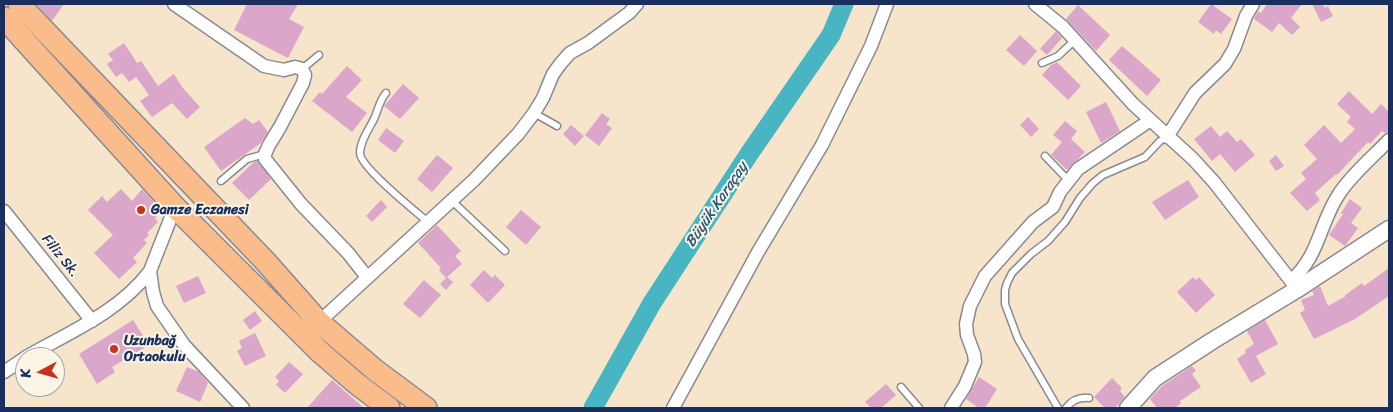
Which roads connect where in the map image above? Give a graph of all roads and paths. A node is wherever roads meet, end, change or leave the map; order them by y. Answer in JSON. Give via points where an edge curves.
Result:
{"nodes":[{"id":1,"x":19,"y":4,"type":"edge"},
{"id":2,"x":174,"y":4,"type":"edge"},
{"id":3,"x":637,"y":4,"type":"edge"},
{"id":4,"x":887,"y":4,"type":"edge"},
{"id":5,"x":1036,"y":4,"type":"edge"},
{"id":6,"x":1253,"y":4,"type":"edge"},
{"id":7,"x":4,"y":18,"type":"edge"},
{"id":8,"x":1075,"y":40,"type":"junction"},
{"id":9,"x":319,"y":55,"type":"dead end"},
{"id":10,"x":1042,"y":63,"type":"dead end"},
{"id":11,"x":302,"y":69,"type":"junction"},
{"id":12,"x":386,"y":93,"type":"dead end"},
{"id":13,"x":534,"y":113,"type":"junction"},
{"id":14,"x":1149,"y":121,"type":"junction"},
{"id":15,"x":557,"y":126,"type":"dead end"},
{"id":16,"x":1167,"y":137,"type":"junction"},
{"id":17,"x":1389,"y":140,"type":"edge"},
{"id":18,"x":265,"y":154,"type":"junction"},
{"id":19,"x":1045,"y":156,"type":"dead end"},
{"id":20,"x":1068,"y":180,"type":"junction"},
{"id":21,"x":221,"y":181,"type":"dead end"},
{"id":22,"x":451,"y":200,"type":"junction"},
{"id":23,"x":175,"y":207,"type":"junction"},
{"id":24,"x":4,"y":211,"type":"edge"},
{"id":25,"x":428,"y":222,"type":"junction"},
{"id":26,"x":1389,"y":229,"type":"edge"},
{"id":27,"x":505,"y":251,"type":"dead end"},
{"id":28,"x":150,"y":270,"type":"junction"},
{"id":29,"x":368,"y":277,"type":"junction"},
{"id":30,"x":1293,"y":286,"type":"junction"},
{"id":31,"x":92,"y":321,"type":"junction"},
{"id":32,"x":319,"y":322,"type":"junction"},
{"id":33,"x":44,"y":347,"type":"edge"},
{"id":34,"x":15,"y":364,"type":"edge"},
{"id":35,"x":4,"y":372,"type":"edge"},
{"id":36,"x":901,"y":387,"type":"dead end"},
{"id":37,"x":1089,"y":398,"type":"dead end"},
{"id":38,"x":242,"y":408,"type":"edge"},
{"id":39,"x":390,"y":408,"type":"edge"},
{"id":40,"x":426,"y":408,"type":"edge"},
{"id":41,"x":673,"y":408,"type":"edge"},
{"id":42,"x":919,"y":408,"type":"edge"},
{"id":43,"x":951,"y":408,"type":"edge"},
{"id":44,"x":1058,"y":408,"type":"edge"},
{"id":45,"x":1066,"y":408,"type":"edge"},
{"id":46,"x":1128,"y":408,"type":"edge"}],
"edges":[{"from":1,"to":32,"type":"highway"},
{"from":2,"to":11,"type":"street","via":[[264,66]]},
{"from":3,"to":13,"type":"street","via":[[588,43],[570,53],[553,74]]},
{"from":4,"to":41,"type":"street","via":[[864,62],[822,145],[758,252]]},
{"from":5,"to":8,"type":"street"},
{"from":6,"to":16,"type":"street","via":[[1225,64],[1195,94]]},
{"from":7,"to":23,"type":"highway"},
{"from":8,"to":10,"type":"lane","via":[[1058,56]]},
{"from":8,"to":14,"type":"street"},
{"from":9,"to":11,"type":"lane"},
{"from":11,"to":18,"type":"street","via":[[305,75],[302,82]]},
{"from":12,"to":25,"type":"lane","via":[[366,135],[361,158],[374,174]]},
{"from":13,"to":15,"type":"lane"},
{"from":13,"to":22,"type":"street","via":[[474,180]]},
{"from":14,"to":16,"type":"street"},
{"from":14,"to":20,"type":"street","via":[[1084,164]]},
{"from":16,"to":30,"type":"street","via":[[1214,182]]},
{"from":16,"to":44,"type":"lane","via":[[1145,158],[1103,175],[1093,183],[1065,222],[1012,273],[1007,282],[1005,304],[1018,339]]},
{"from":17,"to":30,"type":"street","via":[[1339,193],[1319,241]]},
{"from":18,"to":21,"type":"lane","via":[[248,159]]},
{"from":18,"to":29,"type":"street","via":[[265,159],[301,204]]},
{"from":19,"to":20,"type":"lane"},
{"from":20,"to":43,"type":"street","via":[[1053,207],[1022,232],[979,288],[966,324],[975,362]]},
{"from":22,"to":25,"type":"street"},
{"from":22,"to":27,"type":"lane"},
{"from":23,"to":28,"type":"street"},
{"from":23,"to":39,"type":"highway","via":[[320,352]]},
{"from":24,"to":31,"type":"street","name":"Filiz Sk."},
{"from":25,"to":29,"type":"street"},
{"from":26,"to":30,"type":"street"},
{"from":28,"to":31,"type":"street","via":[[126,296]]},
{"from":28,"to":38,"type":"street","via":[[157,306],[184,345]]},
{"from":29,"to":32,"type":"street"},
{"from":30,"to":46,"type":"street","via":[[1155,378]]},
{"from":31,"to":33,"type":"street"},
{"from":32,"to":40,"type":"highway"},
{"from":34,"to":35,"type":"street"},
{"from":36,"to":42,"type":"lane"},
{"from":37,"to":45,"type":"lane","via":[[1076,399]]}]}
